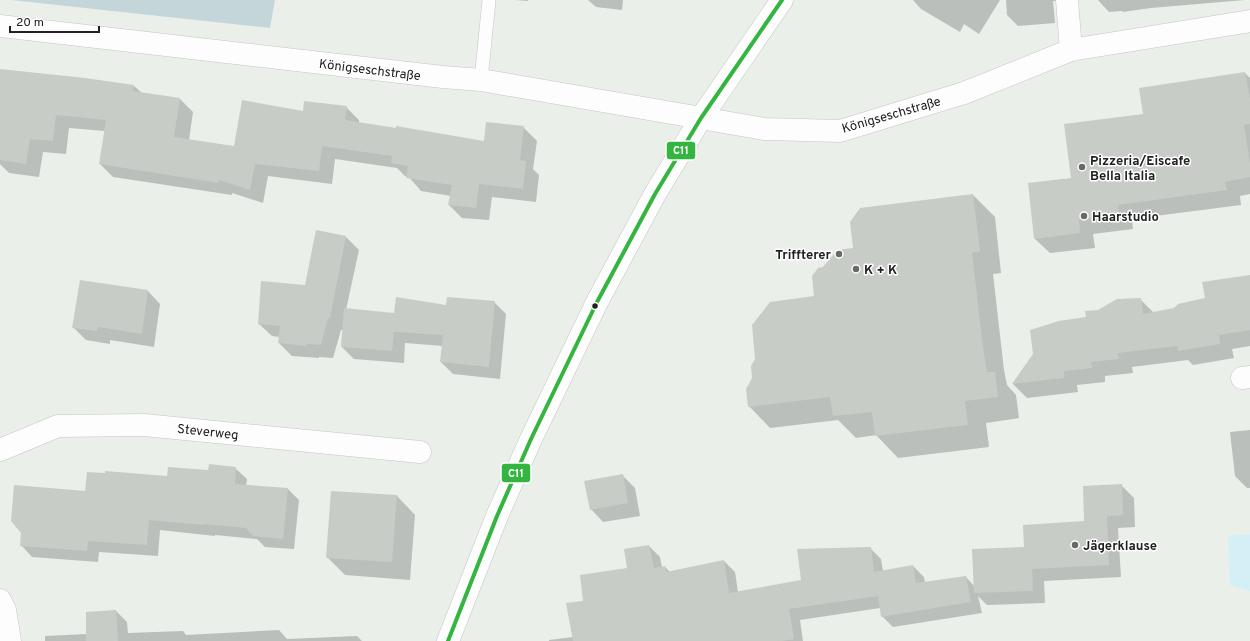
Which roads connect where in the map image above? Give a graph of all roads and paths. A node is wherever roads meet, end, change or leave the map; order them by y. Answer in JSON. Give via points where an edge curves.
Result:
{"nodes":[{"id":1,"x":489,"y":0,"type":"edge"},
{"id":2,"x":782,"y":0,"type":"edge"},
{"id":3,"x":1067,"y":0,"type":"edge"},
{"id":4,"x":1250,"y":21,"type":"edge"},
{"id":5,"x":0,"y":26,"type":"edge"},
{"id":6,"x":1071,"y":50,"type":"junction"},
{"id":7,"x":481,"y":80,"type":"junction"},
{"id":8,"x":701,"y":118,"type":"junction"},
{"id":9,"x":0,"y":450,"type":"edge"},
{"id":10,"x":420,"y":452,"type":"dead end"},
{"id":11,"x":0,"y":600,"type":"edge"},
{"id":12,"x":10,"y":641,"type":"edge"},
{"id":13,"x":448,"y":641,"type":"edge"}],
"edges":[{"from":1,"to":7,"type":"lane"},
{"from":2,"to":8,"type":"street"},
{"from":3,"to":6,"type":"street"},
{"from":4,"to":6,"type":"street","name":"Königseschstraße"},
{"from":5,"to":7,"type":"street","name":"Königseschstraße"},
{"from":6,"to":8,"type":"street","name":"Königseschstraße","via":[[964,93],[840,131],[764,129]]},
{"from":7,"to":8,"type":"street","name":"Königseschstraße"},
{"from":8,"to":13,"type":"street","via":[[655,194],[594,309],[531,439],[497,516]]},
{"from":9,"to":10,"type":"street","name":"Steverweg","via":[[58,426],[144,425]]},
{"from":11,"to":12,"type":"street","via":[[5,610]]}]}
